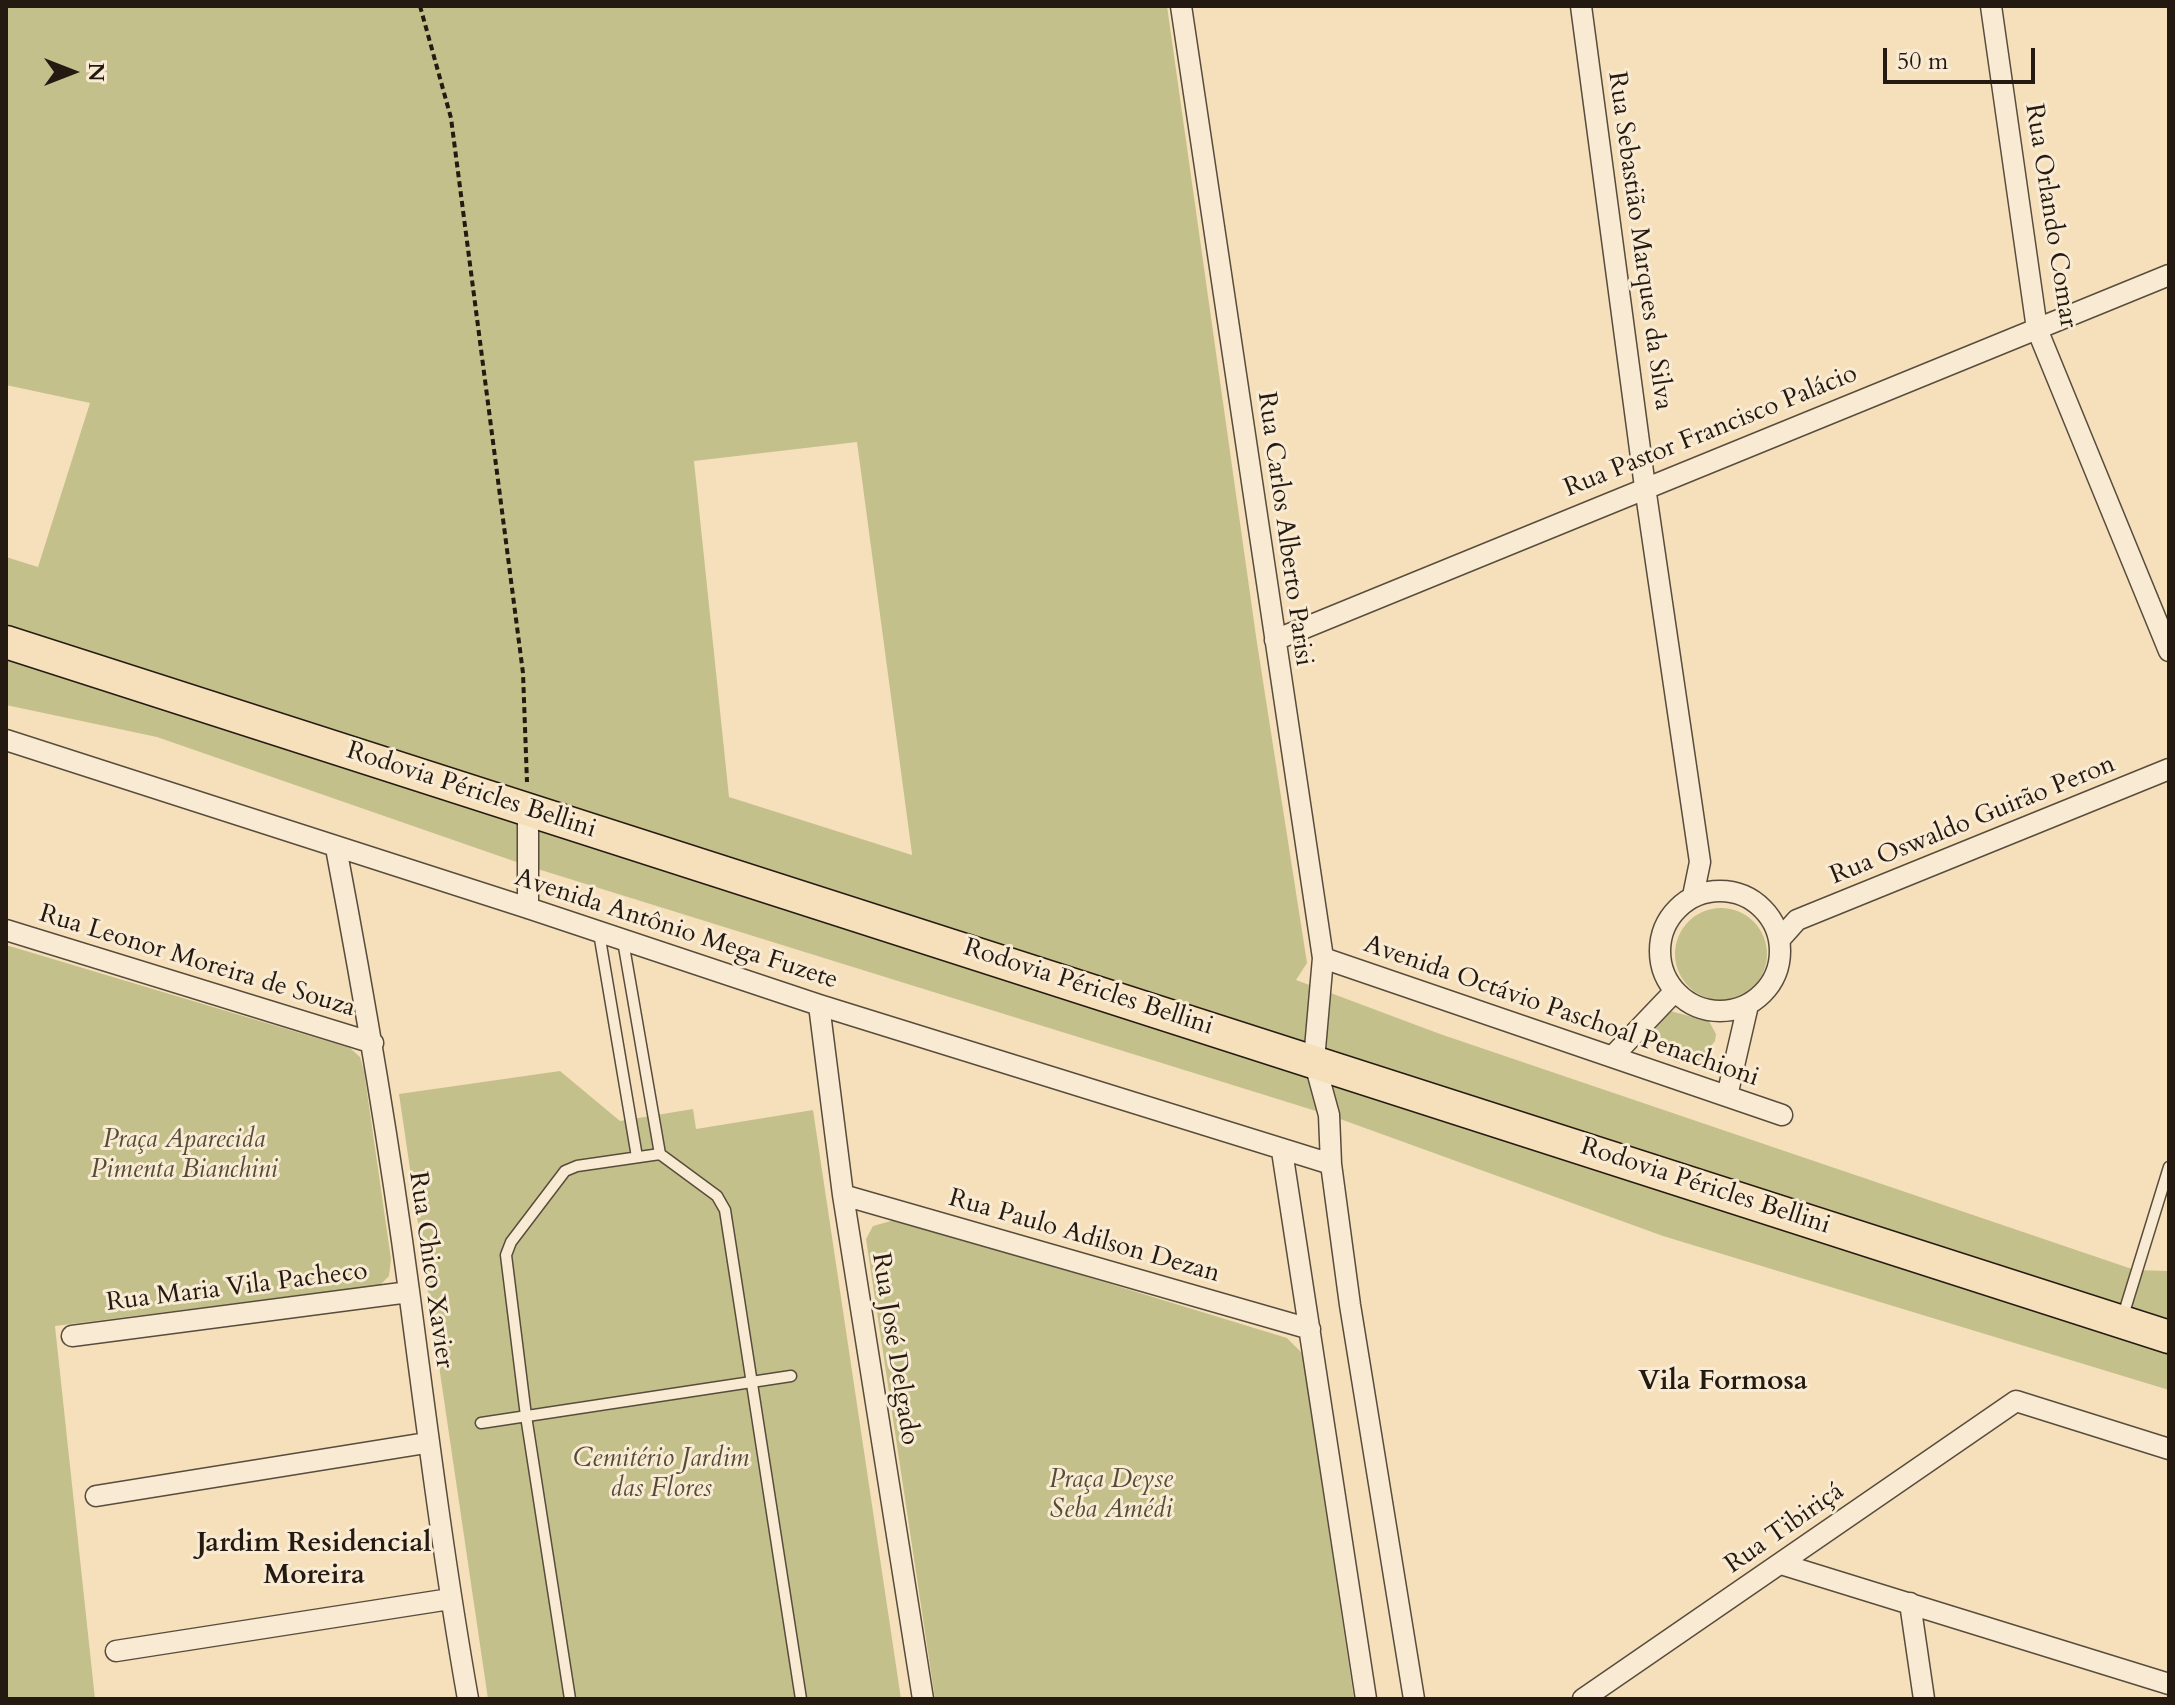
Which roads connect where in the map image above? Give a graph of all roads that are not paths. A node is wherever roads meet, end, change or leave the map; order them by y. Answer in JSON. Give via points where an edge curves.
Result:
{"nodes":[{"id":1,"x":1181,"y":6,"type":"edge"},
{"id":2,"x":1581,"y":6,"type":"edge"},
{"id":3,"x":1991,"y":6,"type":"edge"},
{"id":4,"x":2169,"y":275,"type":"edge"},
{"id":5,"x":2037,"y":329,"type":"junction"},
{"id":6,"x":1645,"y":487,"type":"junction"},
{"id":7,"x":1275,"y":640,"type":"junction"},
{"id":8,"x":6,"y":642,"type":"edge"},
{"id":9,"x":2169,"y":651,"type":"edge"},
{"id":10,"x":6,"y":740,"type":"edge"},
{"id":11,"x":2169,"y":769,"type":"edge"},
{"id":12,"x":528,"y":810,"type":"junction"},
{"id":13,"x":336,"y":848,"type":"junction"},
{"id":14,"x":1700,"y":862,"type":"junction"},
{"id":15,"x":1721,"y":890,"type":"junction"},
{"id":16,"x":1693,"y":896,"type":"junction"},
{"id":17,"x":528,"y":908,"type":"junction"},
{"id":18,"x":1770,"y":916,"type":"junction"},
{"id":19,"x":1797,"y":920,"type":"junction"},
{"id":20,"x":6,"y":930,"type":"edge"},
{"id":21,"x":599,"y":933,"type":"junction"},
{"id":22,"x":1780,"y":939,"type":"junction"},
{"id":23,"x":623,"y":941,"type":"junction"},
{"id":24,"x":1323,"y":958,"type":"junction"},
{"id":25,"x":1675,"y":991,"type":"junction"},
{"id":26,"x":819,"y":1005,"type":"junction"},
{"id":27,"x":1748,"y":1005,"type":"junction"},
{"id":28,"x":373,"y":1043,"type":"junction"},
{"id":29,"x":1613,"y":1056,"type":"junction"},
{"id":30,"x":1314,"y":1060,"type":"junction"},
{"id":31,"x":1727,"y":1096,"type":"junction"},
{"id":32,"x":1782,"y":1115,"type":"dead end"},
{"id":33,"x":1282,"y":1151,"type":"junction"},
{"id":34,"x":660,"y":1154,"type":"junction"},
{"id":35,"x":637,"y":1157,"type":"junction"},
{"id":36,"x":1331,"y":1164,"type":"junction"},
{"id":37,"x":2169,"y":1167,"type":"edge"},
{"id":38,"x":843,"y":1195,"type":"junction"},
{"id":39,"x":409,"y":1292,"type":"junction"},
{"id":40,"x":2122,"y":1321,"type":"junction"},
{"id":41,"x":1310,"y":1329,"type":"junction"},
{"id":42,"x":72,"y":1336,"type":"dead end"},
{"id":43,"x":2169,"y":1337,"type":"edge"},
{"id":44,"x":791,"y":1376,"type":"dead end"},
{"id":45,"x":752,"y":1382,"type":"junction"},
{"id":46,"x":526,"y":1416,"type":"junction"},
{"id":47,"x":481,"y":1423,"type":"dead end"},
{"id":48,"x":426,"y":1443,"type":"junction"},
{"id":49,"x":2169,"y":1449,"type":"edge"},
{"id":50,"x":96,"y":1496,"type":"dead end"},
{"id":51,"x":1781,"y":1564,"type":"junction"},
{"id":52,"x":450,"y":1599,"type":"junction"},
{"id":53,"x":1910,"y":1603,"type":"junction"},
{"id":54,"x":116,"y":1651,"type":"dead end"},
{"id":55,"x":2169,"y":1684,"type":"edge"},
{"id":56,"x":468,"y":1699,"type":"edge"},
{"id":57,"x":570,"y":1699,"type":"edge"},
{"id":58,"x":801,"y":1699,"type":"edge"},
{"id":59,"x":923,"y":1699,"type":"edge"},
{"id":60,"x":1366,"y":1699,"type":"edge"},
{"id":61,"x":1414,"y":1699,"type":"edge"},
{"id":62,"x":1583,"y":1699,"type":"edge"},
{"id":63,"x":1924,"y":1699,"type":"edge"}],
"edges":[{"from":1,"to":7,"type":"street","name":"Rua Carlos Alberto Parisi"},
{"from":2,"to":6,"type":"street","name":"Rua Sebastião Marques da Silva"},
{"from":3,"to":5,"type":"street","name":"Rua Orlando Comar"},
{"from":4,"to":5,"type":"street","name":"Rua Pastor Francisco Palácio"},
{"from":5,"to":6,"type":"street","name":"Rua Pastor Francisco Palácio"},
{"from":5,"to":9,"type":"street","name":"Rua Orlando Comar"},
{"from":6,"to":7,"type":"street","name":"Rua Pastor Francisco Palácio"},
{"from":6,"to":14,"type":"street","name":"Rua Sebastião Marques da Silva"},
{"from":7,"to":24,"type":"street","name":"Rua Carlos Alberto Parisi"},
{"from":8,"to":12,"type":"main road","name":"Rodovia Péricles Bellini"},
{"from":10,"to":13,"type":"street","name":"Avenida Antônio Mega Fuzete"},
{"from":11,"to":19,"type":"street","name":"Rua Oswaldo Guirão Peron"},
{"from":12,"to":17,"type":"street"},
{"from":12,"to":30,"type":"main road","name":"Rodovia Péricles Bellini"},
{"from":13,"to":17,"type":"street","name":"Avenida Antônio Mega Fuzete"},
{"from":13,"to":28,"type":"street","name":"Rua Chico Xavier"},
{"from":14,"to":15,"type":"street","name":"Rua Sebastião Marques da Silva"},
{"from":14,"to":16,"type":"street","name":"Rua Sebastião Marques da Silva"},
{"from":15,"to":16,"type":"street"},
{"from":15,"to":18,"type":"street","via":[[1749,897]]},
{"from":16,"to":25,"type":"street","via":[[1675,910],[1662,939],[1664,972]]},
{"from":17,"to":21,"type":"street","name":"Avenida Antônio Mega Fuzete"},
{"from":18,"to":19,"type":"street"},
{"from":18,"to":22,"type":"street"},
{"from":19,"to":22,"type":"street","name":"Rua Oswaldo Guirão Peron"},
{"from":20,"to":28,"type":"street","name":"Rua Leonor Moreira de Souza"},
{"from":21,"to":23,"type":"street","name":"Avenida Antônio Mega Fuzete"},
{"from":21,"to":35,"type":"lane"},
{"from":22,"to":27,"type":"street","via":[[1779,965],[1768,989]]},
{"from":23,"to":26,"type":"street","name":"Avenida Antônio Mega Fuzete"},
{"from":23,"to":34,"type":"lane"},
{"from":24,"to":29,"type":"street","name":"Avenida Octávio Paschoal Penachioni"},
{"from":24,"to":30,"type":"street","name":"Rua Carlos Alberto Parisi"},
{"from":25,"to":27,"type":"street","via":[[1709,1011]]},
{"from":25,"to":29,"type":"street"},
{"from":26,"to":33,"type":"street","name":"Avenida Antônio Mega Fuzete"},
{"from":26,"to":38,"type":"street","name":"Rua José Delgado"},
{"from":27,"to":31,"type":"street"},
{"from":28,"to":39,"type":"street","name":"Rua Chico Xavier"},
{"from":29,"to":31,"type":"street","name":"Avenida Octávio Paschoal Penachioni"},
{"from":30,"to":36,"type":"street","via":[[1329,1115]]},
{"from":30,"to":40,"type":"main road","name":"Rodovia Péricles Bellini"},
{"from":31,"to":32,"type":"street","name":"Avenida Octávio Paschoal Penachioni"},
{"from":33,"to":36,"type":"street","name":"Avenida Antônio Mega Fuzete"},
{"from":33,"to":41,"type":"street"},
{"from":34,"to":35,"type":"lane"},
{"from":34,"to":45,"type":"lane","via":[[722,1202]]},
{"from":35,"to":46,"type":"lane","via":[[565,1171],[511,1242],[506,1267]]},
{"from":36,"to":61,"type":"street"},
{"from":37,"to":40,"type":"lane"},
{"from":38,"to":41,"type":"street","name":"Rua Paulo Adilson Dezan"},
{"from":38,"to":59,"type":"street","name":"Rua José Delgado"},
{"from":39,"to":42,"type":"street","name":"Rua Maria Vila Pacheco"},
{"from":39,"to":48,"type":"street","name":"Rua Chico Xavier"},
{"from":40,"to":43,"type":"main road","name":"Rodovia Péricles Bellini"},
{"from":41,"to":60,"type":"street"},
{"from":44,"to":45,"type":"lane"},
{"from":45,"to":46,"type":"lane"},
{"from":45,"to":58,"type":"lane"},
{"from":46,"to":47,"type":"lane"},
{"from":46,"to":57,"type":"lane"},
{"from":48,"to":50,"type":"street"},
{"from":48,"to":52,"type":"street","name":"Rua Chico Xavier"},
{"from":49,"to":51,"type":"street","name":"Rua Tibiriçá","via":[[2016,1401]]},
{"from":51,"to":53,"type":"street"},
{"from":51,"to":62,"type":"street","name":"Rua Tibiriçá"},
{"from":52,"to":54,"type":"street"},
{"from":52,"to":56,"type":"street","name":"Rua Chico Xavier"},
{"from":53,"to":55,"type":"street"},
{"from":53,"to":63,"type":"street"}]}
